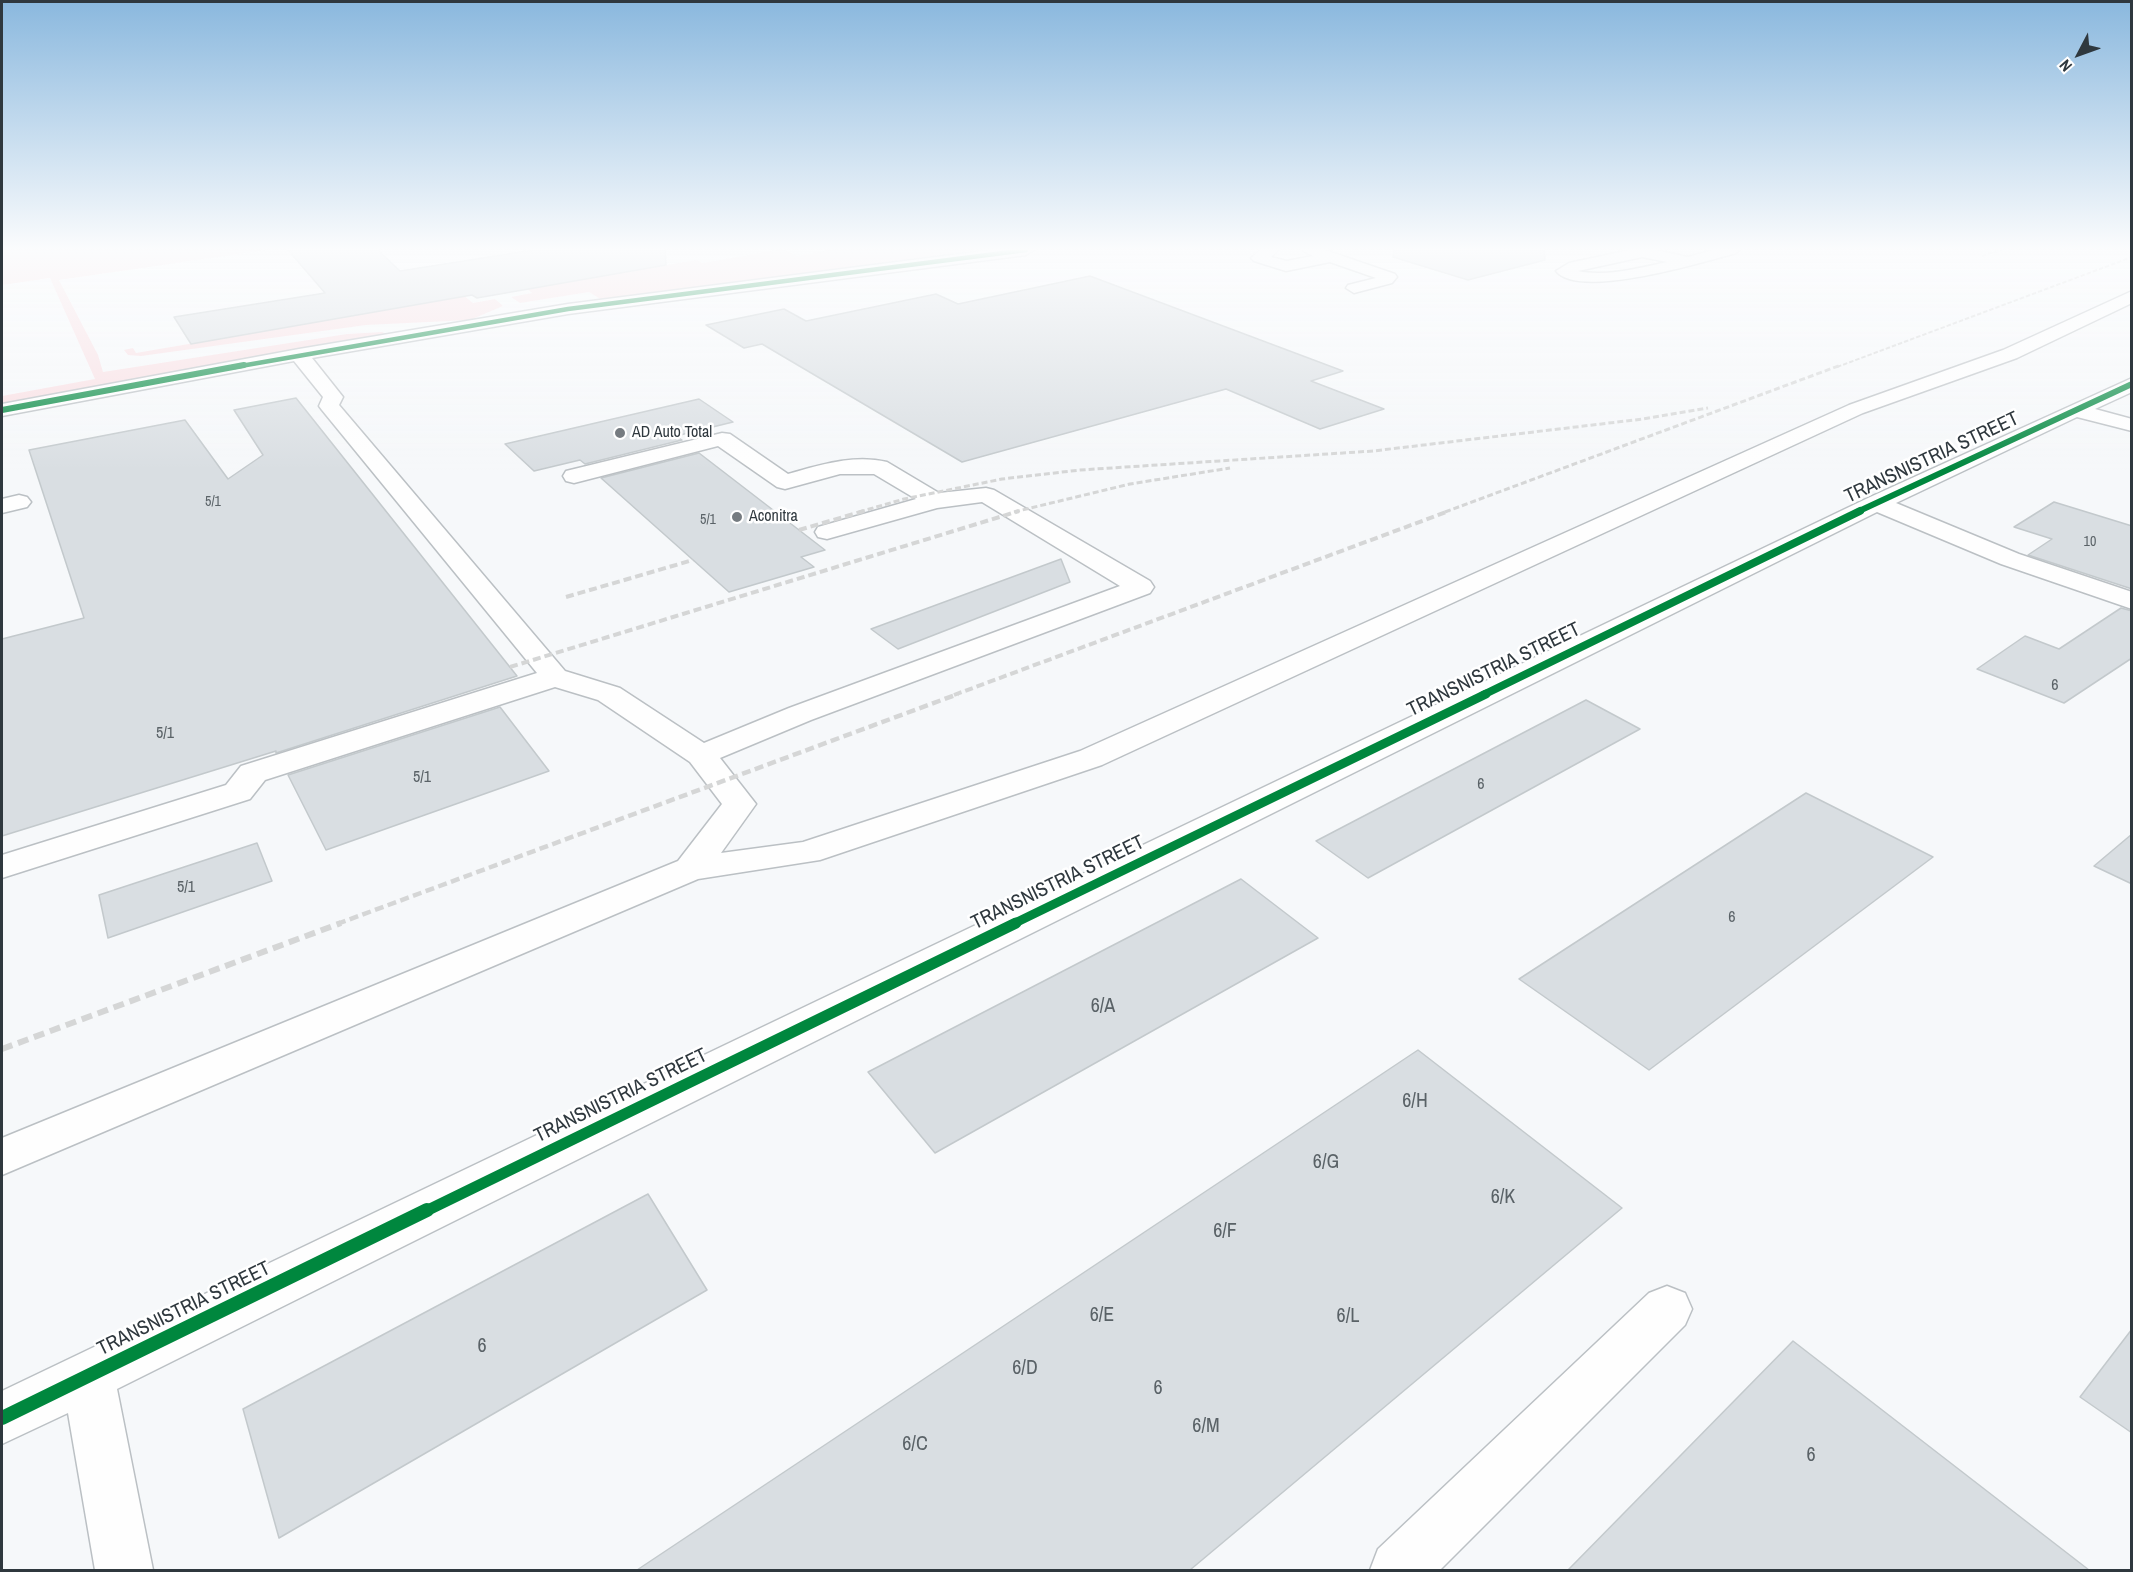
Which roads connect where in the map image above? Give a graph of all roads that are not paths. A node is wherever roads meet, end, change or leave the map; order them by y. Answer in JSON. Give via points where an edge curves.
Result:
{"nodes":[{"id":1,"x":484,"y":323,"type":"edge"},
{"id":2,"x":2074,"y":323,"type":"edge"},
{"id":3,"x":299,"y":355,"type":"junction"},
{"id":4,"x":2132,"y":384,"type":"edge"},
{"id":5,"x":2,"y":410,"type":"edge"},
{"id":6,"x":2078,"y":411,"type":"junction"},
{"id":7,"x":2132,"y":425,"type":"edge"},
{"id":8,"x":574,"y":476,"type":"dead end"},
{"id":9,"x":935,"y":501,"type":"junction"},
{"id":10,"x":1876,"y":503,"type":"junction"},
{"id":11,"x":827,"y":532,"type":"dead end"},
{"id":12,"x":2132,"y":601,"type":"edge"},
{"id":13,"x":555,"y":678,"type":"junction"},
{"id":14,"x":701,"y":755,"type":"junction"},
{"id":15,"x":2,"y":867,"type":"edge"},
{"id":16,"x":691,"y":869,"type":"junction"},
{"id":17,"x":2,"y":1157,"type":"edge"},
{"id":18,"x":1667,"y":1309,"type":"dead end"},
{"id":19,"x":88,"y":1376,"type":"junction"},
{"id":20,"x":2,"y":1418,"type":"edge"},
{"id":21,"x":124,"y":1570,"type":"edge"},
{"id":22,"x":1399,"y":1570,"type":"edge"}],
"edges":[{"from":1,"to":3,"type":"street"},
{"from":2,"to":16,"type":"street","via":[[2010,354],[1856,409],[1091,758],[808,852]]},
{"from":3,"to":5,"type":"street"},
{"from":3,"to":13,"type":"street","via":[[333,397],[329,406]]},
{"from":4,"to":6,"type":"street","name":"TRANSNISTRIA STREET"},
{"from":6,"to":7,"type":"street"},
{"from":6,"to":10,"type":"street","name":"TRANSNISTRIA STREET"},
{"from":8,"to":9,"type":"street","via":[[722,439],[785,482],[839,467],[879,467]]},
{"from":9,"to":11,"type":"street"},
{"from":9,"to":14,"type":"street","via":[[986,495],[1141,586]]},
{"from":10,"to":12,"type":"street","via":[[2010,559]]},
{"from":10,"to":19,"type":"street","name":"TRANSNISTRIA STREET"},
{"from":13,"to":14,"type":"street","via":[[609,694]]},
{"from":13,"to":15,"type":"street","via":[[253,773],[238,792]]},
{"from":14,"to":16,"type":"street","via":[[739,804]]},
{"from":16,"to":17,"type":"street"},
{"from":18,"to":22,"type":"street"},
{"from":19,"to":20,"type":"street","name":"TRANSNISTRIA STREET"},
{"from":19,"to":21,"type":"street"}]}
